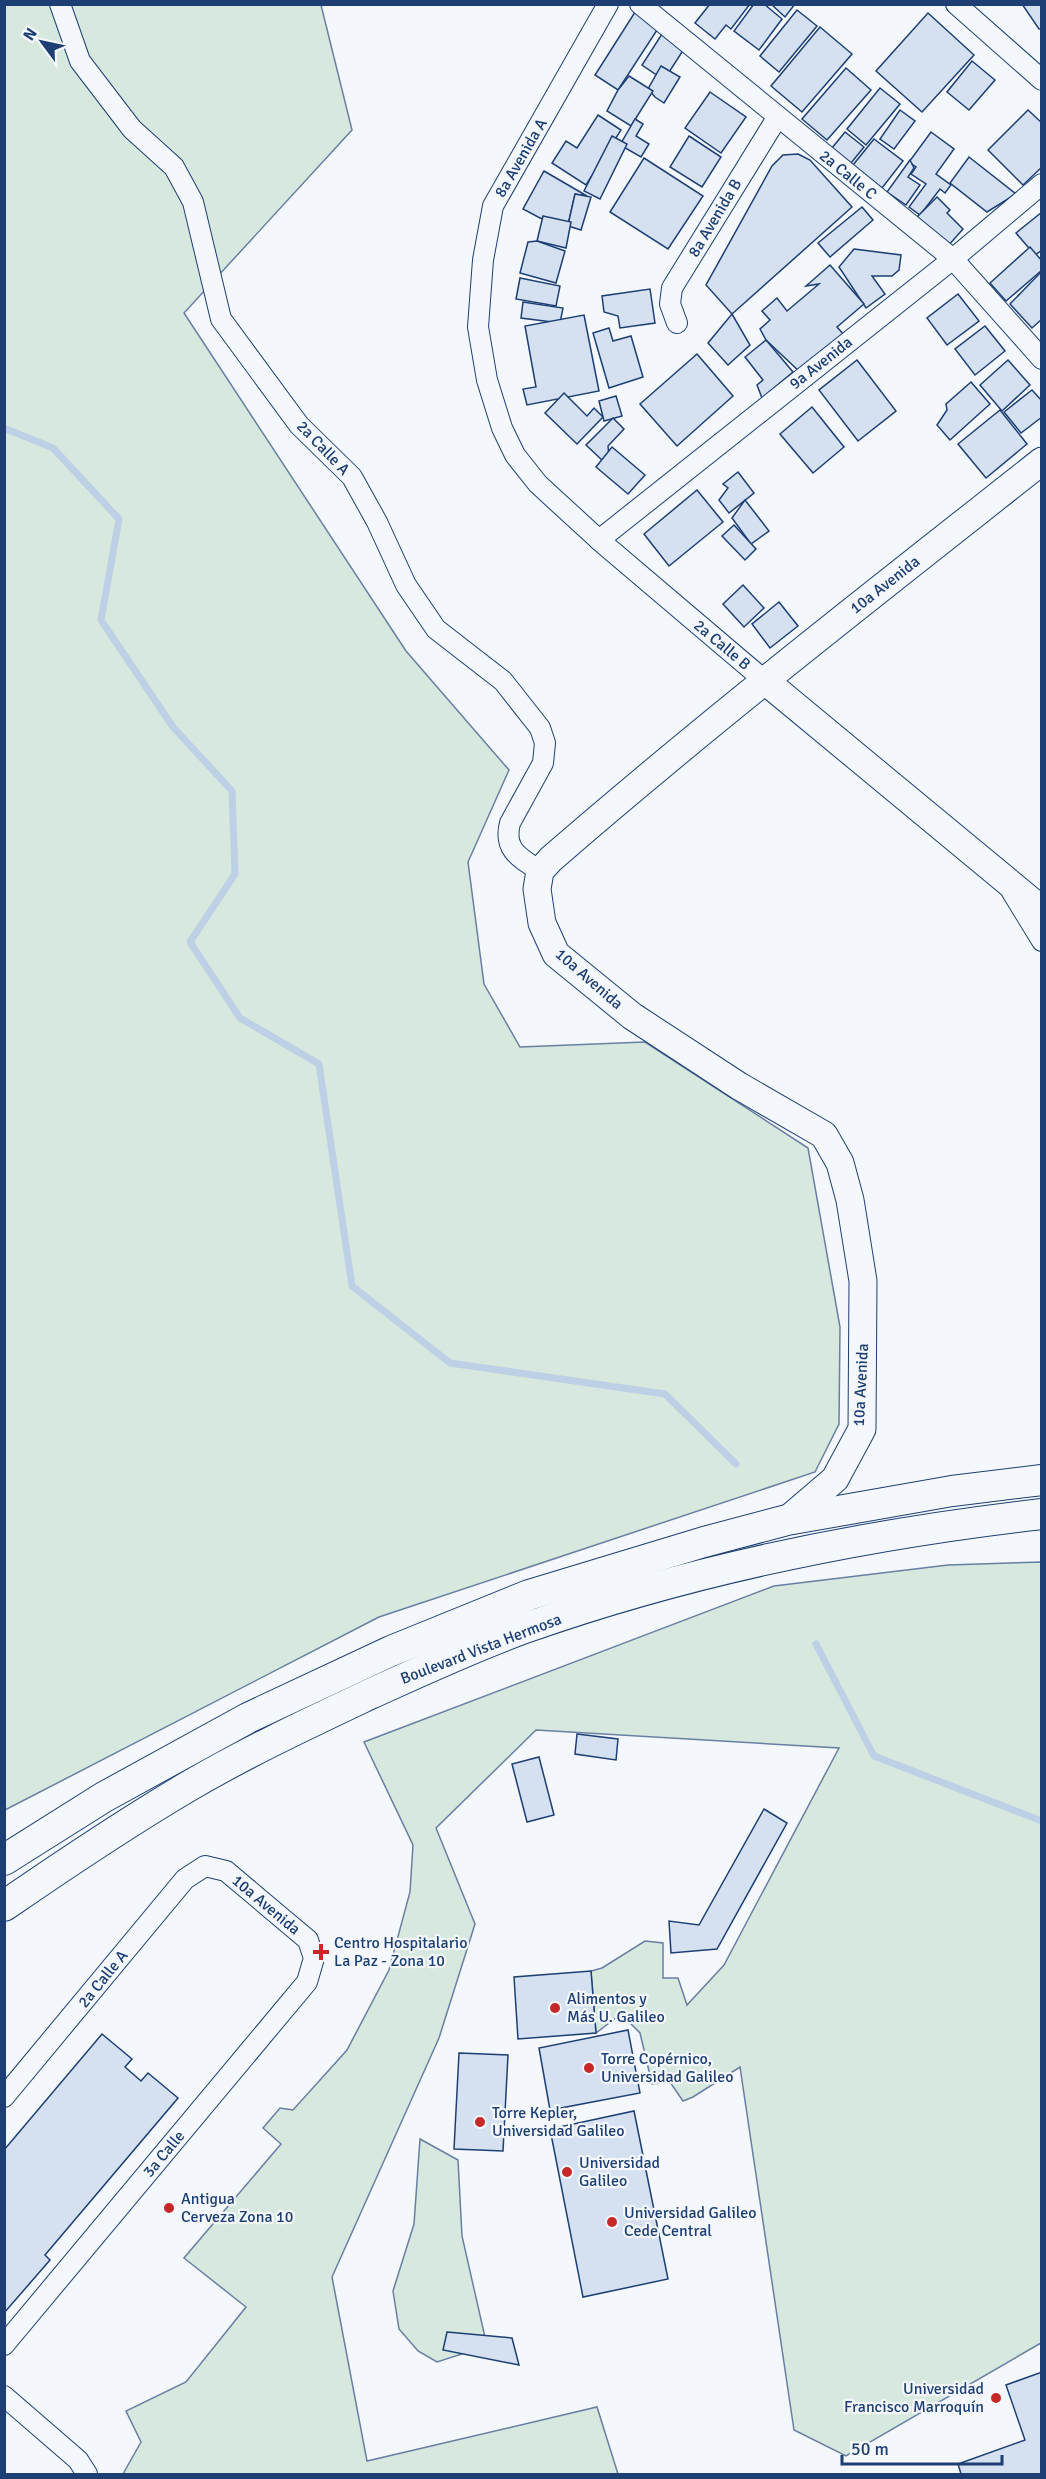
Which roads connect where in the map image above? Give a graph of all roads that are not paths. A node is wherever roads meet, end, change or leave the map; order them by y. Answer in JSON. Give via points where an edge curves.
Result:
{"nodes":[{"id":1,"x":60,"y":4,"type":"edge"},
{"id":2,"x":608,"y":4,"type":"edge"},
{"id":3,"x":640,"y":4,"type":"edge"},
{"id":4,"x":956,"y":4,"type":"edge"},
{"id":5,"x":1041,"y":80,"type":"edge"},
{"id":6,"x":777,"y":118,"type":"junction"},
{"id":7,"x":1041,"y":184,"type":"edge"},
{"id":8,"x":953,"y":259,"type":"junction"},
{"id":9,"x":677,"y":323,"type":"dead end"},
{"id":10,"x":478,"y":327,"type":"joint"},
{"id":11,"x":1041,"y":359,"type":"edge"},
{"id":12,"x":1041,"y":461,"type":"edge"},
{"id":13,"x":598,"y":540,"type":"junction"},
{"id":14,"x":764,"y":680,"type":"junction"},
{"id":15,"x":540,"y":872,"type":"junction"},
{"id":16,"x":1005,"y":880,"type":"junction"},
{"id":17,"x":1041,"y":910,"type":"edge"},
{"id":18,"x":1041,"y":941,"type":"edge"},
{"id":19,"x":1041,"y":1480,"type":"edge"},
{"id":20,"x":1041,"y":1514,"type":"edge"},
{"id":21,"x":787,"y":1520,"type":"junction"},
{"id":22,"x":4,"y":1860,"type":"edge"},
{"id":23,"x":205,"y":1866,"type":"joint"},
{"id":24,"x":4,"y":1906,"type":"edge"},
{"id":25,"x":314,"y":1958,"type":"joint"},
{"id":26,"x":4,"y":2097,"type":"edge"},
{"id":27,"x":4,"y":2345,"type":"edge"},
{"id":28,"x":4,"y":2396,"type":"edge"},
{"id":29,"x":82,"y":2467,"type":"edge"}],
"edges":[{"from":1,"to":15,"type":"street","name":"2a Calle A","via":[[80,61],[132,129],[174,167],[194,202],[221,319],[299,425],[352,477],[406,585],[436,629],[503,681],[540,728],[545,743],[543,763],[508,831],[515,855]]},
{"from":2,"to":10,"type":"street","name":"8a Avenida A","via":[[494,206],[483,260]]},
{"from":3,"to":6,"type":"street","name":"2a Calle C"},
{"from":4,"to":5,"type":"street"},
{"from":6,"to":8,"type":"street","name":"2a Calle C"},
{"from":6,"to":9,"type":"street","name":"8a Avenida B","via":[[672,288],[670,304]]},
{"from":7,"to":8,"type":"street","name":"9a Avenida"},
{"from":8,"to":11,"type":"street","name":"2a Calle C"},
{"from":8,"to":13,"type":"street","name":"9a Avenida"},
{"from":10,"to":13,"type":"street","name":"2a Calle B","via":[[487,380],[502,428],[516,455],[538,484]]},
{"from":12,"to":14,"type":"street","name":"10a Avenida"},
{"from":13,"to":14,"type":"street","name":"2a Calle B"},
{"from":14,"to":15,"type":"street","name":"10a Avenida","via":[[632,789]]},
{"from":14,"to":16,"type":"street","name":"2a Calle B"},
{"from":15,"to":21,"type":"street","name":"10a Avenida","via":[[537,889],[542,923],[556,954],[632,1016],[739,1086],[824,1135],[840,1163],[862,1281],[862,1429],[835,1479]]},
{"from":16,"to":17,"type":"street","name":"2a Calle B"},
{"from":16,"to":18,"type":"street"},
{"from":19,"to":21,"type":"main road","name":"Boulevard Vista Hermosa"},
{"from":20,"to":24,"type":"main road","name":"Boulevard Vista Hermosa","via":[[762,1559],[526,1628],[437,1663],[237,1760],[135,1819]]},
{"from":21,"to":22,"type":"main road","name":"Boulevard Vista Hermosa","via":[[529,1595],[391,1651],[248,1718],[104,1797]]},
{"from":23,"to":25,"type":"street","name":"10a Avenida","via":[[226,1871],[308,1941]]},
{"from":23,"to":26,"type":"street","name":"2a Calle A","via":[[184,1880]]},
{"from":25,"to":27,"type":"street","name":"3a Calle","via":[[308,1982]]},
{"from":28,"to":29,"type":"street"}]}
